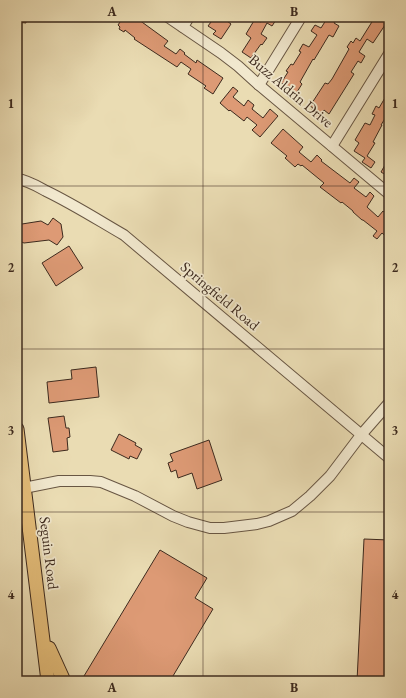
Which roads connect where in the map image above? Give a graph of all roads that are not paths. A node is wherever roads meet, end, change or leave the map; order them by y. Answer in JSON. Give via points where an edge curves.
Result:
{"nodes":[{"id":1,"x":168,"y":17,"type":"edge"},
{"id":2,"x":189,"y":17,"type":"edge"},
{"id":3,"x":301,"y":17,"type":"edge"},
{"id":4,"x":183,"y":27,"type":"junction"},
{"id":5,"x":389,"y":54,"type":"edge"},
{"id":6,"x":259,"y":85,"type":"junction"},
{"id":7,"x":332,"y":146,"type":"junction"},
{"id":8,"x":17,"y":179,"type":"edge"},
{"id":9,"x":389,"y":194,"type":"edge"},
{"id":10,"x":389,"y":403,"type":"edge"},
{"id":11,"x":17,"y":429,"type":"edge"},
{"id":12,"x":361,"y":435,"type":"junction"},
{"id":13,"x":389,"y":458,"type":"edge"},
{"id":14,"x":24,"y":488,"type":"junction"},
{"id":15,"x":43,"y":637,"type":"junction"},
{"id":16,"x":48,"y":681,"type":"edge"},
{"id":17,"x":64,"y":681,"type":"edge"}],
"edges":[{"from":1,"to":4,"type":"street","name":"Buzz Aldrin Drive"},
{"from":2,"to":4,"type":"street"},
{"from":3,"to":6,"type":"street"},
{"from":4,"to":6,"type":"street","name":"Buzz Aldrin Drive","via":[[221,53]]},
{"from":5,"to":7,"type":"street"},
{"from":6,"to":7,"type":"street","name":"Buzz Aldrin Drive"},
{"from":7,"to":9,"type":"street","name":"Buzz Aldrin Drive"},
{"from":8,"to":12,"type":"street","name":"Springfield Road","via":[[50,193],[124,235]]},
{"from":10,"to":12,"type":"street"},
{"from":11,"to":14,"type":"main road","name":"Seguin Road"},
{"from":12,"to":13,"type":"street","name":"Springfield Road"},
{"from":12,"to":14,"type":"street","via":[[322,486],[302,504],[269,521],[251,526],[210,528],[188,522],[101,482],[59,481]]},
{"from":14,"to":15,"type":"main road","name":"Seguin Road"},
{"from":15,"to":16,"type":"main road","name":"Seguin Road"},
{"from":15,"to":17,"type":"main road"}]}
